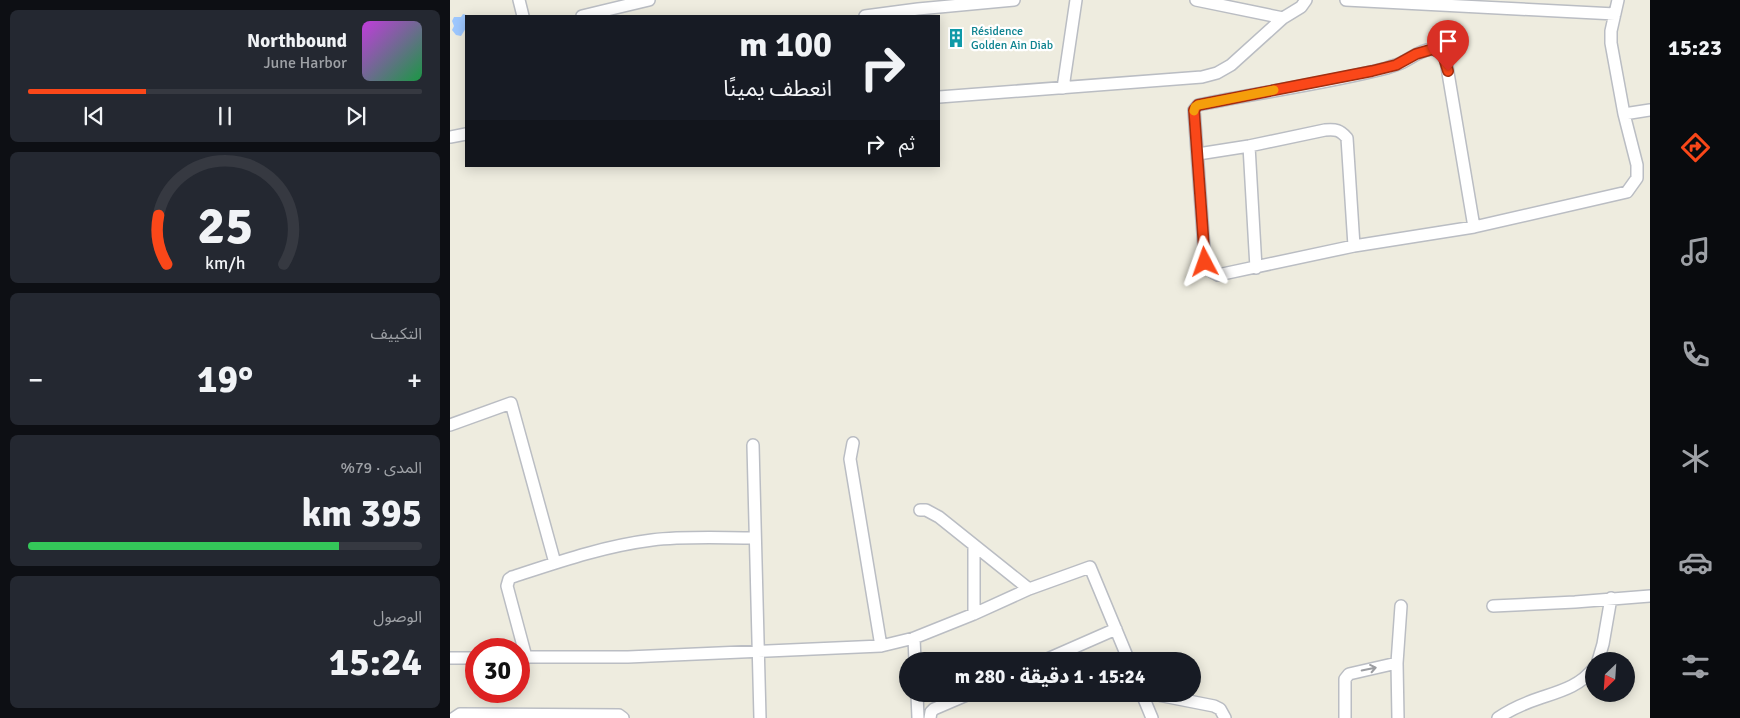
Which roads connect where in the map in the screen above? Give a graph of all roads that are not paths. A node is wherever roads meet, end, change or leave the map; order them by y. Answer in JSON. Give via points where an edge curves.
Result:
{"nodes":[{"id":1,"x":518,"y":0,"type":"edge"},
{"id":2,"x":649,"y":0,"type":"edge"},
{"id":3,"x":1014,"y":0,"type":"edge"},
{"id":4,"x":1076,"y":0,"type":"edge"},
{"id":5,"x":1196,"y":0,"type":"edge"},
{"id":6,"x":1306,"y":0,"type":"edge"},
{"id":7,"x":1346,"y":0,"type":"edge"},
{"id":8,"x":1618,"y":0,"type":"edge"},
{"id":9,"x":1405,"y":2,"type":"edge"},
{"id":10,"x":1615,"y":14,"type":"junction"},
{"id":11,"x":523,"y":15,"type":"edge"},
{"id":12,"x":586,"y":15,"type":"edge"},
{"id":13,"x":873,"y":15,"type":"edge"},
{"id":14,"x":1283,"y":18,"type":"junction"},
{"id":15,"x":1063,"y":88,"type":"junction"},
{"id":16,"x":940,"y":97,"type":"edge"},
{"id":17,"x":1650,"y":110,"type":"edge"},
{"id":18,"x":1624,"y":114,"type":"junction"},
{"id":19,"x":465,"y":134,"type":"edge"},
{"id":20,"x":450,"y":138,"type":"edge"},
{"id":21,"x":1249,"y":146,"type":"junction"},
{"id":22,"x":1198,"y":154,"type":"junction"},
{"id":23,"x":1474,"y":227,"type":"junction"},
{"id":24,"x":1354,"y":246,"type":"junction"},
{"id":25,"x":1256,"y":268,"type":"junction"},
{"id":26,"x":450,"y":425,"type":"edge"},
{"id":27,"x":853,"y":444,"type":"dead end"},
{"id":28,"x":753,"y":445,"type":"dead end"},
{"id":29,"x":920,"y":510,"type":"dead end"},
{"id":30,"x":755,"y":538,"type":"junction"},
{"id":31,"x":974,"y":546,"type":"junction"},
{"id":32,"x":555,"y":563,"type":"junction"},
{"id":33,"x":1029,"y":589,"type":"junction"},
{"id":34,"x":1650,"y":596,"type":"edge"},
{"id":35,"x":1611,"y":598,"type":"junction"},
{"id":36,"x":1402,"y":606,"type":"dead end"},
{"id":37,"x":1493,"y":606,"type":"dead end"},
{"id":38,"x":974,"y":614,"type":"junction"},
{"id":39,"x":1116,"y":629,"type":"junction"},
{"id":40,"x":518,"y":638,"type":"edge"},
{"id":41,"x":914,"y":638,"type":"junction"},
{"id":42,"x":881,"y":646,"type":"junction"},
{"id":43,"x":759,"y":651,"type":"junction"},
{"id":44,"x":915,"y":652,"type":"edge"},
{"id":45,"x":1064,"y":652,"type":"edge"},
{"id":46,"x":1125,"y":652,"type":"edge"},
{"id":47,"x":1601,"y":652,"type":"edge"},
{"id":48,"x":530,"y":657,"type":"edge"},
{"id":49,"x":450,"y":658,"type":"edge"},
{"id":50,"x":465,"y":658,"type":"edge"},
{"id":51,"x":1397,"y":663,"type":"junction"},
{"id":52,"x":1585,"y":677,"type":"edge"},
{"id":53,"x":917,"y":702,"type":"edge"},
{"id":54,"x":950,"y":702,"type":"edge"},
{"id":55,"x":1145,"y":702,"type":"edge"},
{"id":56,"x":1194,"y":702,"type":"edge"},
{"id":57,"x":541,"y":717,"type":"edge"},
{"id":58,"x":454,"y":718,"type":"edge"},
{"id":59,"x":623,"y":718,"type":"edge"},
{"id":60,"x":760,"y":718,"type":"edge"},
{"id":61,"x":918,"y":718,"type":"edge"},
{"id":62,"x":930,"y":718,"type":"edge"},
{"id":63,"x":1152,"y":718,"type":"edge"},
{"id":64,"x":1225,"y":718,"type":"edge"},
{"id":65,"x":1345,"y":718,"type":"edge"},
{"id":66,"x":1398,"y":718,"type":"edge"},
{"id":67,"x":1498,"y":718,"type":"edge"}],
"edges":[{"from":1,"to":11,"type":"street"},
{"from":2,"to":12,"type":"street"},
{"from":3,"to":13,"type":"street"},
{"from":4,"to":15,"type":"street"},
{"from":5,"to":14,"type":"street"},
{"from":6,"to":14,"type":"street"},
{"from":7,"to":9,"type":"street"},
{"from":8,"to":10,"type":"street"},
{"from":9,"to":10,"type":"street"},
{"from":10,"to":18,"type":"street","via":[[1611,43]]},
{"from":14,"to":15,"type":"street","via":[[1231,65],[1217,73],[1202,77]]},
{"from":15,"to":16,"type":"street"},
{"from":17,"to":18,"type":"street"},
{"from":18,"to":23,"type":"street","via":[[1637,165],[1636,178],[1627,192]]},
{"from":19,"to":20,"type":"street"},
{"from":21,"to":22,"type":"street"},
{"from":21,"to":24,"type":"street","via":[[1325,130],[1342,132],[1347,138]]},
{"from":21,"to":25,"type":"street"},
{"from":22,"to":23,"type":"street","via":[[1194,110],[1198,105],[1372,71],[1433,49],[1446,61]]},
{"from":22,"to":25,"type":"street","via":[[1207,268],[1218,275]]},
{"from":23,"to":24,"type":"street"},
{"from":24,"to":25,"type":"street"},
{"from":26,"to":32,"type":"street","via":[[510,403]]},
{"from":27,"to":42,"type":"street","via":[[850,459]]},
{"from":28,"to":30,"type":"street"},
{"from":29,"to":31,"type":"street","via":[[933,513]]},
{"from":30,"to":32,"type":"street","via":[[651,540]]},
{"from":30,"to":43,"type":"street"},
{"from":31,"to":33,"type":"street"},
{"from":31,"to":38,"type":"street"},
{"from":32,"to":40,"type":"street","via":[[512,577],[508,582]]},
{"from":33,"to":38,"type":"street"},
{"from":33,"to":39,"type":"street","via":[[1090,567]]},
{"from":34,"to":35,"type":"street"},
{"from":35,"to":37,"type":"street"},
{"from":35,"to":47,"type":"street"},
{"from":36,"to":51,"type":"street"},
{"from":38,"to":41,"type":"street"},
{"from":39,"to":45,"type":"street"},
{"from":39,"to":46,"type":"street"},
{"from":41,"to":42,"type":"street"},
{"from":41,"to":44,"type":"street"},
{"from":42,"to":43,"type":"street"},
{"from":43,"to":48,"type":"street","via":[[628,657]]},
{"from":43,"to":60,"type":"street"},
{"from":49,"to":50,"type":"street"},
{"from":65,"to":51,"type":"street","one_way":true,"via":[[1345,679],[1349,674]]},
{"from":51,"to":66,"type":"street"},
{"from":52,"to":67,"type":"street","via":[[1575,685],[1518,706]]},
{"from":53,"to":61,"type":"street"},
{"from":54,"to":62,"type":"street","via":[[934,709]]},
{"from":55,"to":63,"type":"street"},
{"from":56,"to":64,"type":"street","via":[[1220,709]]},
{"from":57,"to":58,"type":"street","via":[[460,714]]},
{"from":57,"to":59,"type":"street","via":[[619,715]]}]}
